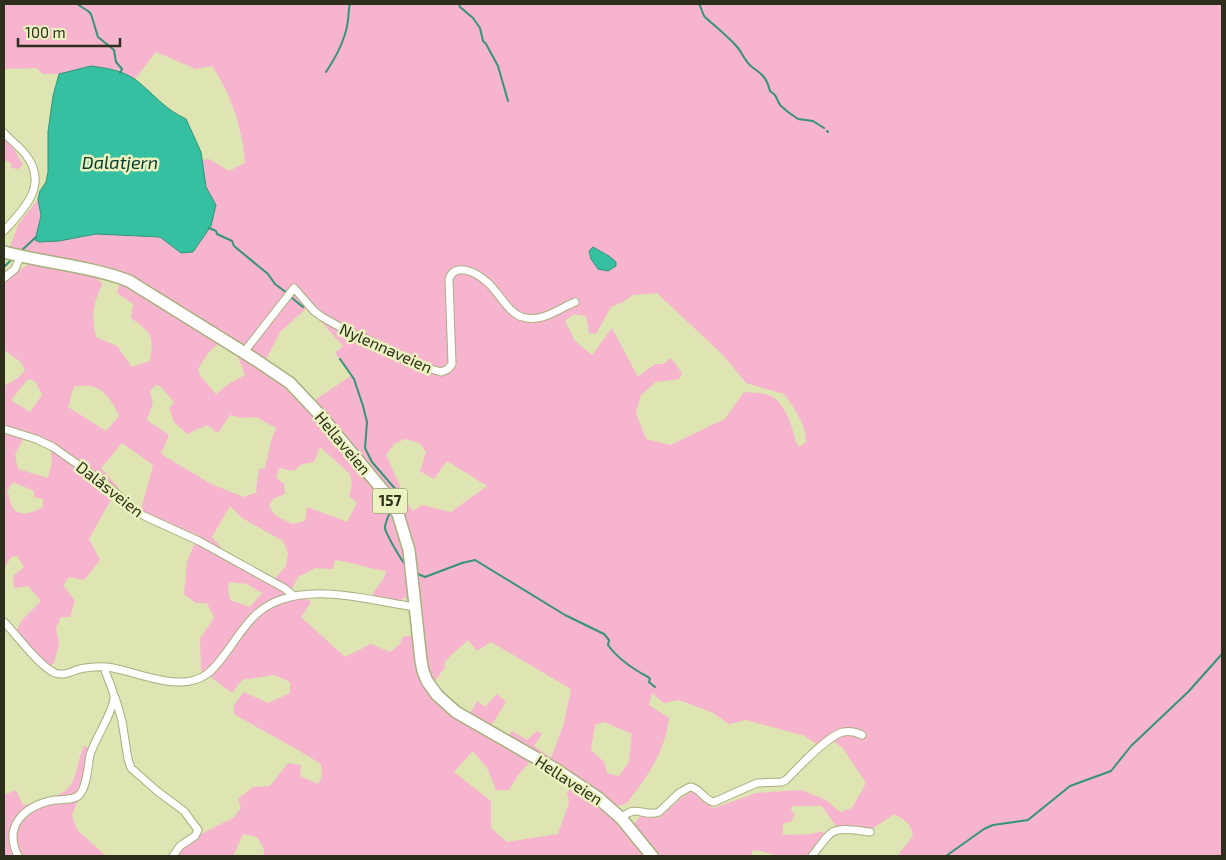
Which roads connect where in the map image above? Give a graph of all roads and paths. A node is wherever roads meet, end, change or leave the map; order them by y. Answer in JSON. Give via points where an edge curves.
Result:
{"nodes":[{"id":1,"x":4,"y":133,"type":"edge"},
{"id":2,"x":4,"y":232,"type":"edge"},
{"id":3,"x":4,"y":252,"type":"edge"},
{"id":4,"x":20,"y":256,"type":"junction"},
{"id":5,"x":4,"y":278,"type":"edge"},
{"id":6,"x":575,"y":302,"type":"dead end"},
{"id":7,"x":244,"y":352,"type":"junction"},
{"id":8,"x":4,"y":429,"type":"edge"},
{"id":9,"x":293,"y":595,"type":"junction"},
{"id":10,"x":416,"y":607,"type":"junction"},
{"id":11,"x":4,"y":622,"type":"edge"},
{"id":12,"x":104,"y":667,"type":"junction"},
{"id":13,"x":115,"y":697,"type":"junction"},
{"id":14,"x":862,"y":735,"type":"dead end"},
{"id":15,"x":620,"y":818,"type":"junction"},
{"id":16,"x":870,"y":832,"type":"dead end"},
{"id":17,"x":18,"y":856,"type":"edge"},
{"id":18,"x":173,"y":856,"type":"edge"},
{"id":19,"x":652,"y":856,"type":"edge"},
{"id":20,"x":812,"y":856,"type":"edge"}],
"edges":[{"from":1,"to":2,"type":"street","via":[[28,157],[36,181],[28,203]]},
{"from":3,"to":4,"type":"main road","name":"Hellaveien","number":"157"},
{"from":4,"to":5,"type":"street","via":[[15,269]]},
{"from":4,"to":7,"type":"main road","name":"Hellaveien","number":"157","via":[[108,274],[129,282]]},
{"from":6,"to":7,"type":"street","name":"Nylennaveien","via":[[544,317],[522,318],[486,280],[465,269],[458,270],[449,279],[452,364],[441,372],[409,362],[334,324],[314,311],[294,288]]},
{"from":7,"to":10,"type":"main road","name":"Hellaveien","number":"157","via":[[298,390],[389,499],[406,536]]},
{"from":8,"to":9,"type":"street","name":"Dalåsveien","via":[[53,448],[104,483],[142,515],[211,547]]},
{"from":9,"to":10,"type":"street","via":[[329,594]]},
{"from":9,"to":12,"type":"street","via":[[253,615],[209,673],[195,681],[173,681]]},
{"from":10,"to":15,"type":"main road","name":"Hellaveien","number":"157","via":[[422,666],[427,681],[442,701],[587,789]]},
{"from":11,"to":12,"type":"street","via":[[54,672],[66,674]]},
{"from":12,"to":13,"type":"street"},
{"from":13,"to":17,"type":"street","via":[[94,742],[81,794],[28,810],[13,829],[12,839]]},
{"from":13,"to":18,"type":"street","via":[[131,768],[184,811],[198,830],[196,836],[180,846]]},
{"from":14,"to":15,"type":"street","via":[[840,733],[782,782],[757,783],[714,802],[690,787],[655,814],[634,810]]},
{"from":15,"to":19,"type":"main road","name":"Hellaveien","number":"157"},
{"from":16,"to":20,"type":"street","via":[[836,831]]}]}
